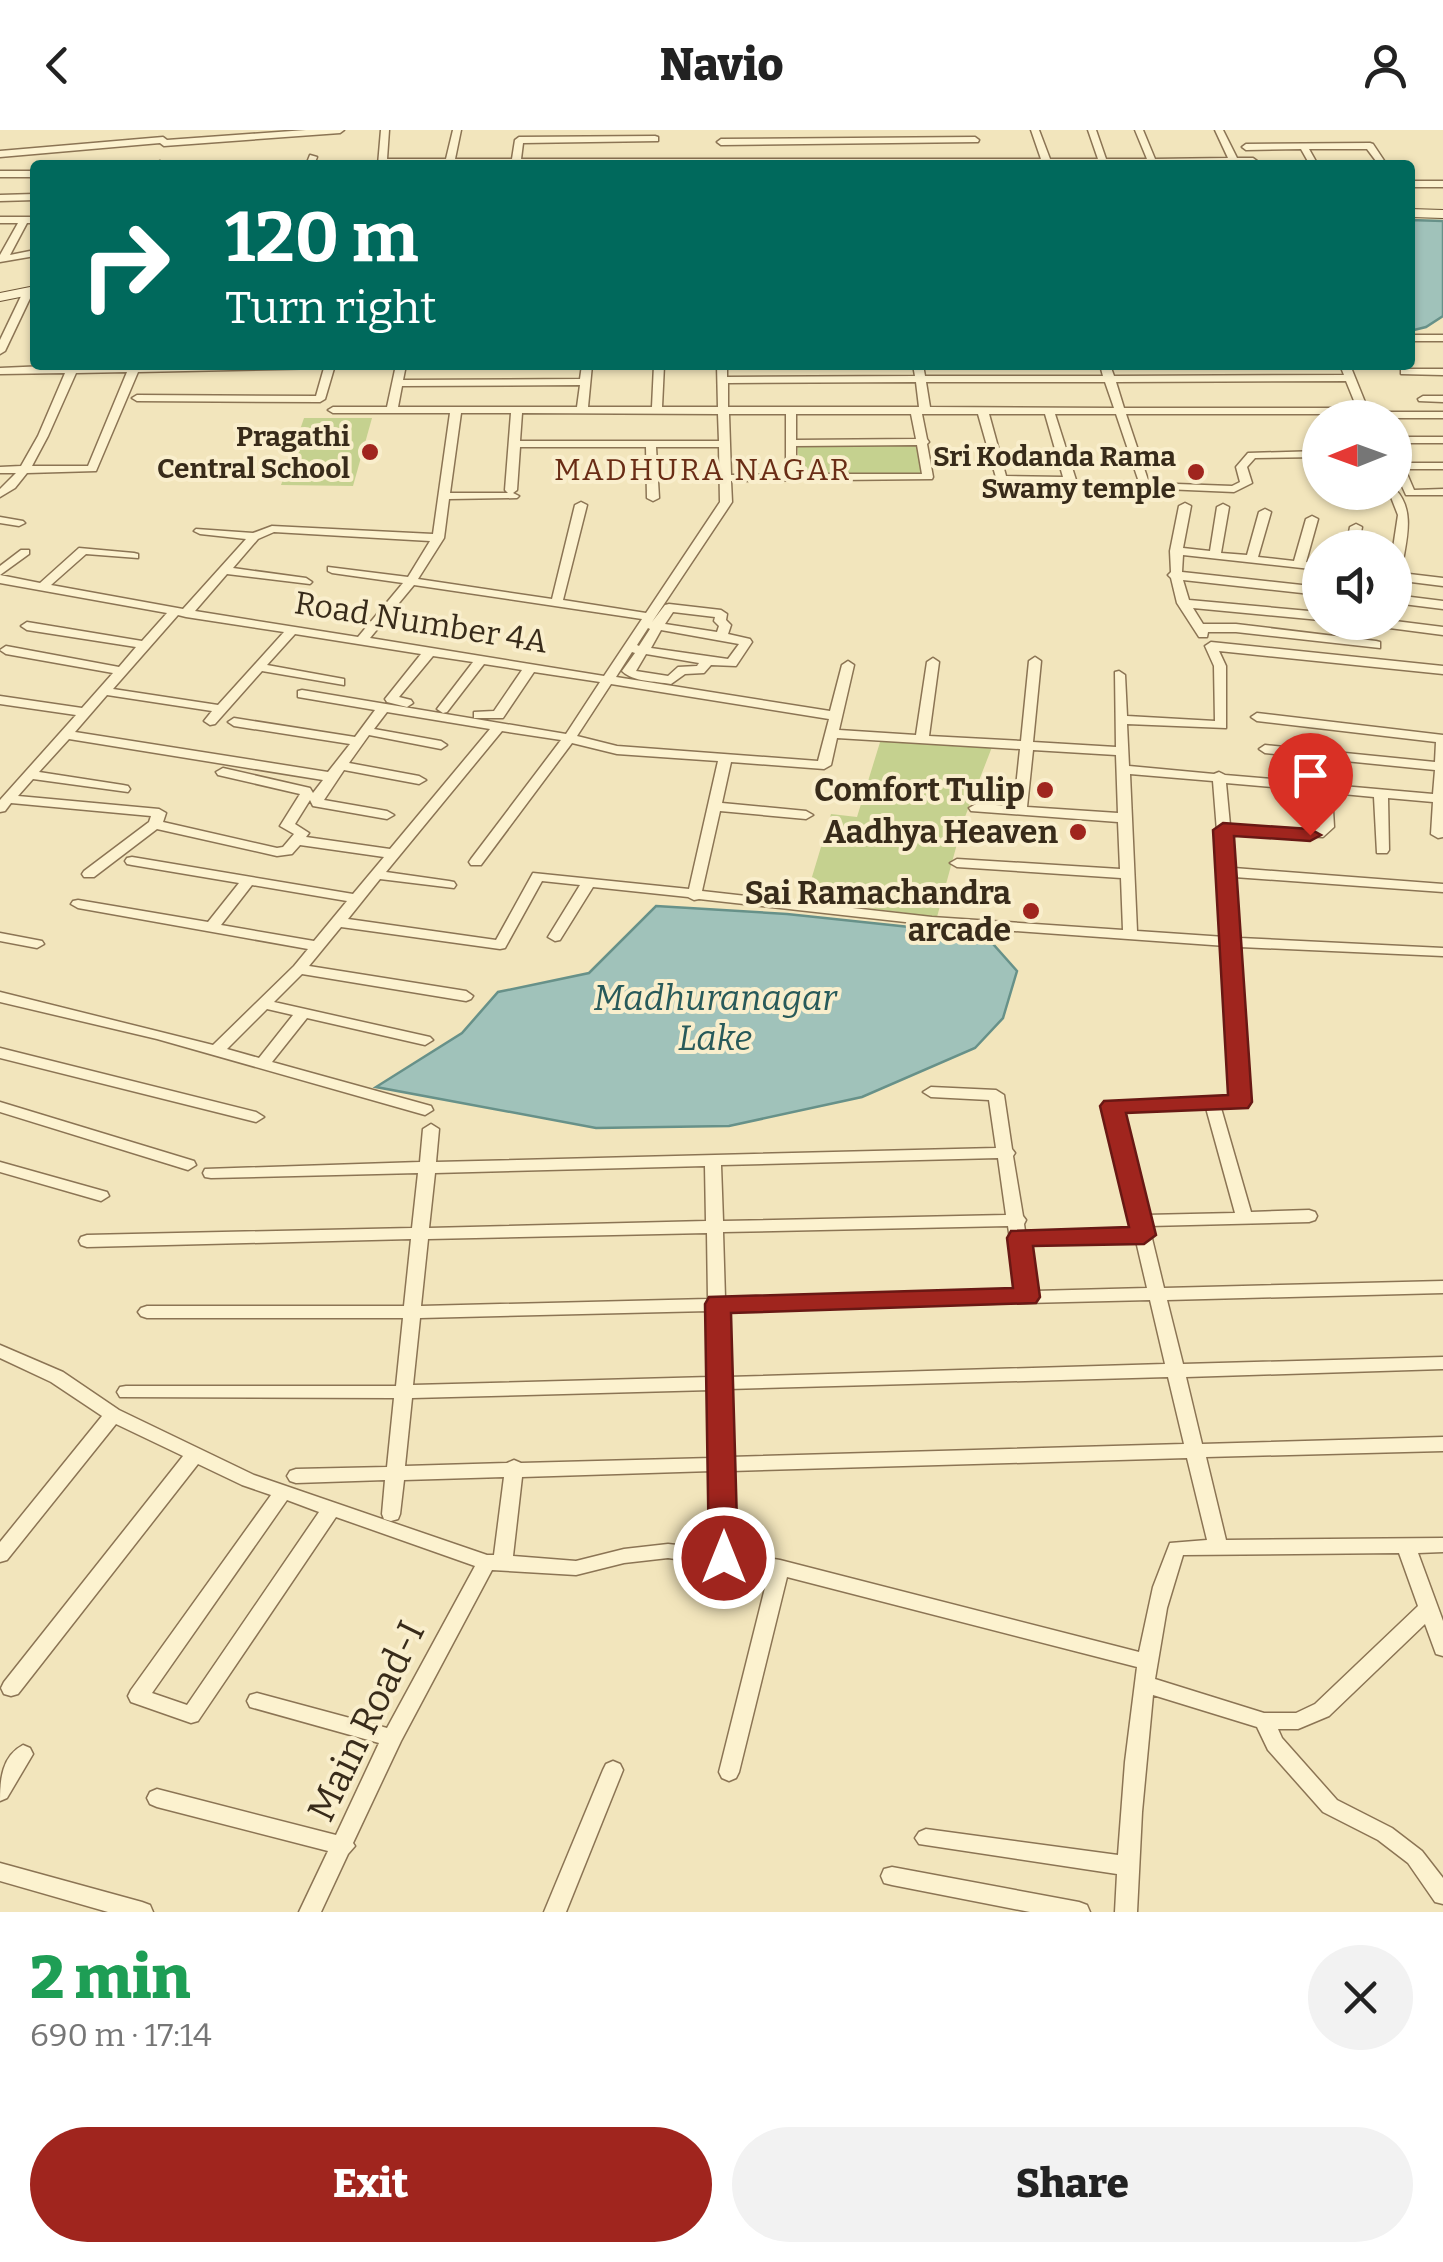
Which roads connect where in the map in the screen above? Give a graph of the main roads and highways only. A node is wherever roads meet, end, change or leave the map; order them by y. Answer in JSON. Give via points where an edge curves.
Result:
{"nodes":[{"id":1,"x":1415,"y":211,"type":"edge"},
{"id":2,"x":1443,"y":212,"type":"edge"},
{"id":3,"x":30,"y":289,"type":"edge"},
{"id":4,"x":0,"y":294,"type":"edge"}],
"edges":[{"from":1,"to":2,"type":"main road"},
{"from":3,"to":4,"type":"main road"}]}
